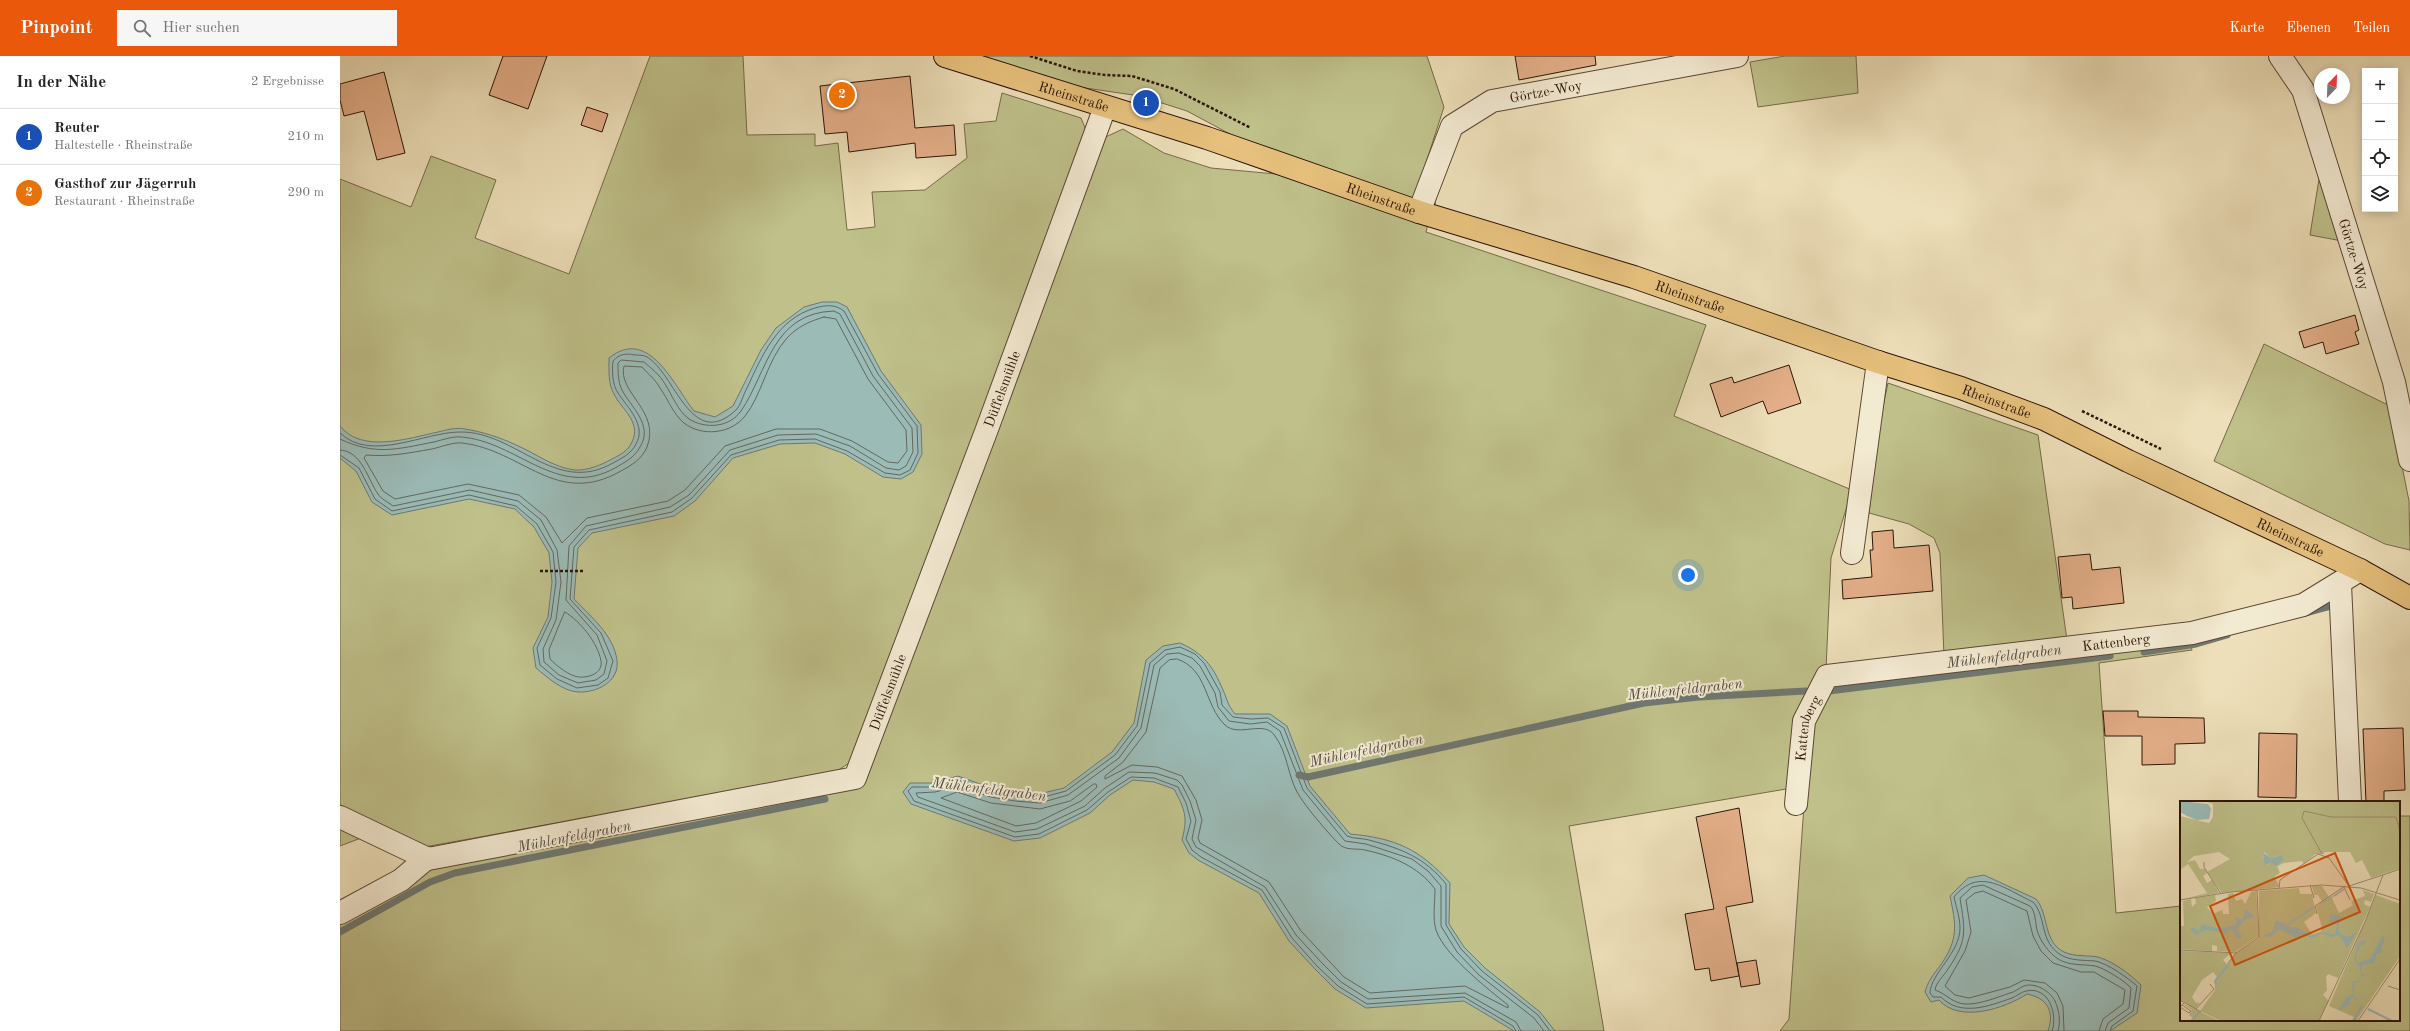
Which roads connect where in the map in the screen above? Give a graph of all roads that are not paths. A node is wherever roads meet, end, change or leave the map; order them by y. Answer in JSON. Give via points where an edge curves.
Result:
{"nodes":[{"id":1,"x":945,"y":56,"type":"edge"},
{"id":2,"x":1737,"y":56,"type":"edge"},
{"id":3,"x":2280,"y":56,"type":"edge"},
{"id":4,"x":1105,"y":107,"type":"junction"},
{"id":5,"x":1419,"y":212,"type":"junction"},
{"id":6,"x":1878,"y":362,"type":"junction"},
{"id":7,"x":2410,"y":460,"type":"edge"},
{"id":8,"x":1852,"y":553,"type":"dead end"},
{"id":9,"x":2360,"y":570,"type":"junction"},
{"id":10,"x":2340,"y":584,"type":"junction"},
{"id":11,"x":2410,"y":598,"type":"edge"},
{"id":12,"x":2350,"y":801,"type":"edge"},
{"id":13,"x":1796,"y":804,"type":"dead end"},
{"id":14,"x":340,"y":817,"type":"edge"},
{"id":15,"x":427,"y":858,"type":"junction"},
{"id":16,"x":340,"y":913,"type":"edge"}],
"edges":[{"from":1,"to":4,"type":"main road","name":"Rheinstraße"},
{"from":2,"to":5,"type":"street","name":"Görtze-Woy","via":[[1492,101],[1452,126],[1426,188]]},
{"from":3,"to":7,"type":"street","name":"Görtze-Woy","via":[[2303,90],[2308,104],[2394,382]]},
{"from":4,"to":5,"type":"main road","name":"Rheinstraße","via":[[1207,138]]},
{"from":4,"to":15,"type":"street","name":"Düffelsmühle","via":[[987,430],[855,778]]},
{"from":5,"to":6,"type":"main road","name":"Rheinstraße","via":[[1634,277]]},
{"from":6,"to":8,"type":"street"},
{"from":6,"to":9,"type":"main road","name":"Rheinstraße","via":[[1961,388],[2044,419],[2128,462]]},
{"from":9,"to":10,"type":"street","name":"Kattenberg"},
{"from":9,"to":11,"type":"main road","name":"Rheinstraße"},
{"from":10,"to":12,"type":"street"},
{"from":10,"to":13,"type":"street","name":"Kattenberg","via":[[2303,605],[2192,633],[1827,676],[1804,721]]},
{"from":14,"to":15,"type":"street"},
{"from":15,"to":16,"type":"street","via":[[401,880]]}]}
